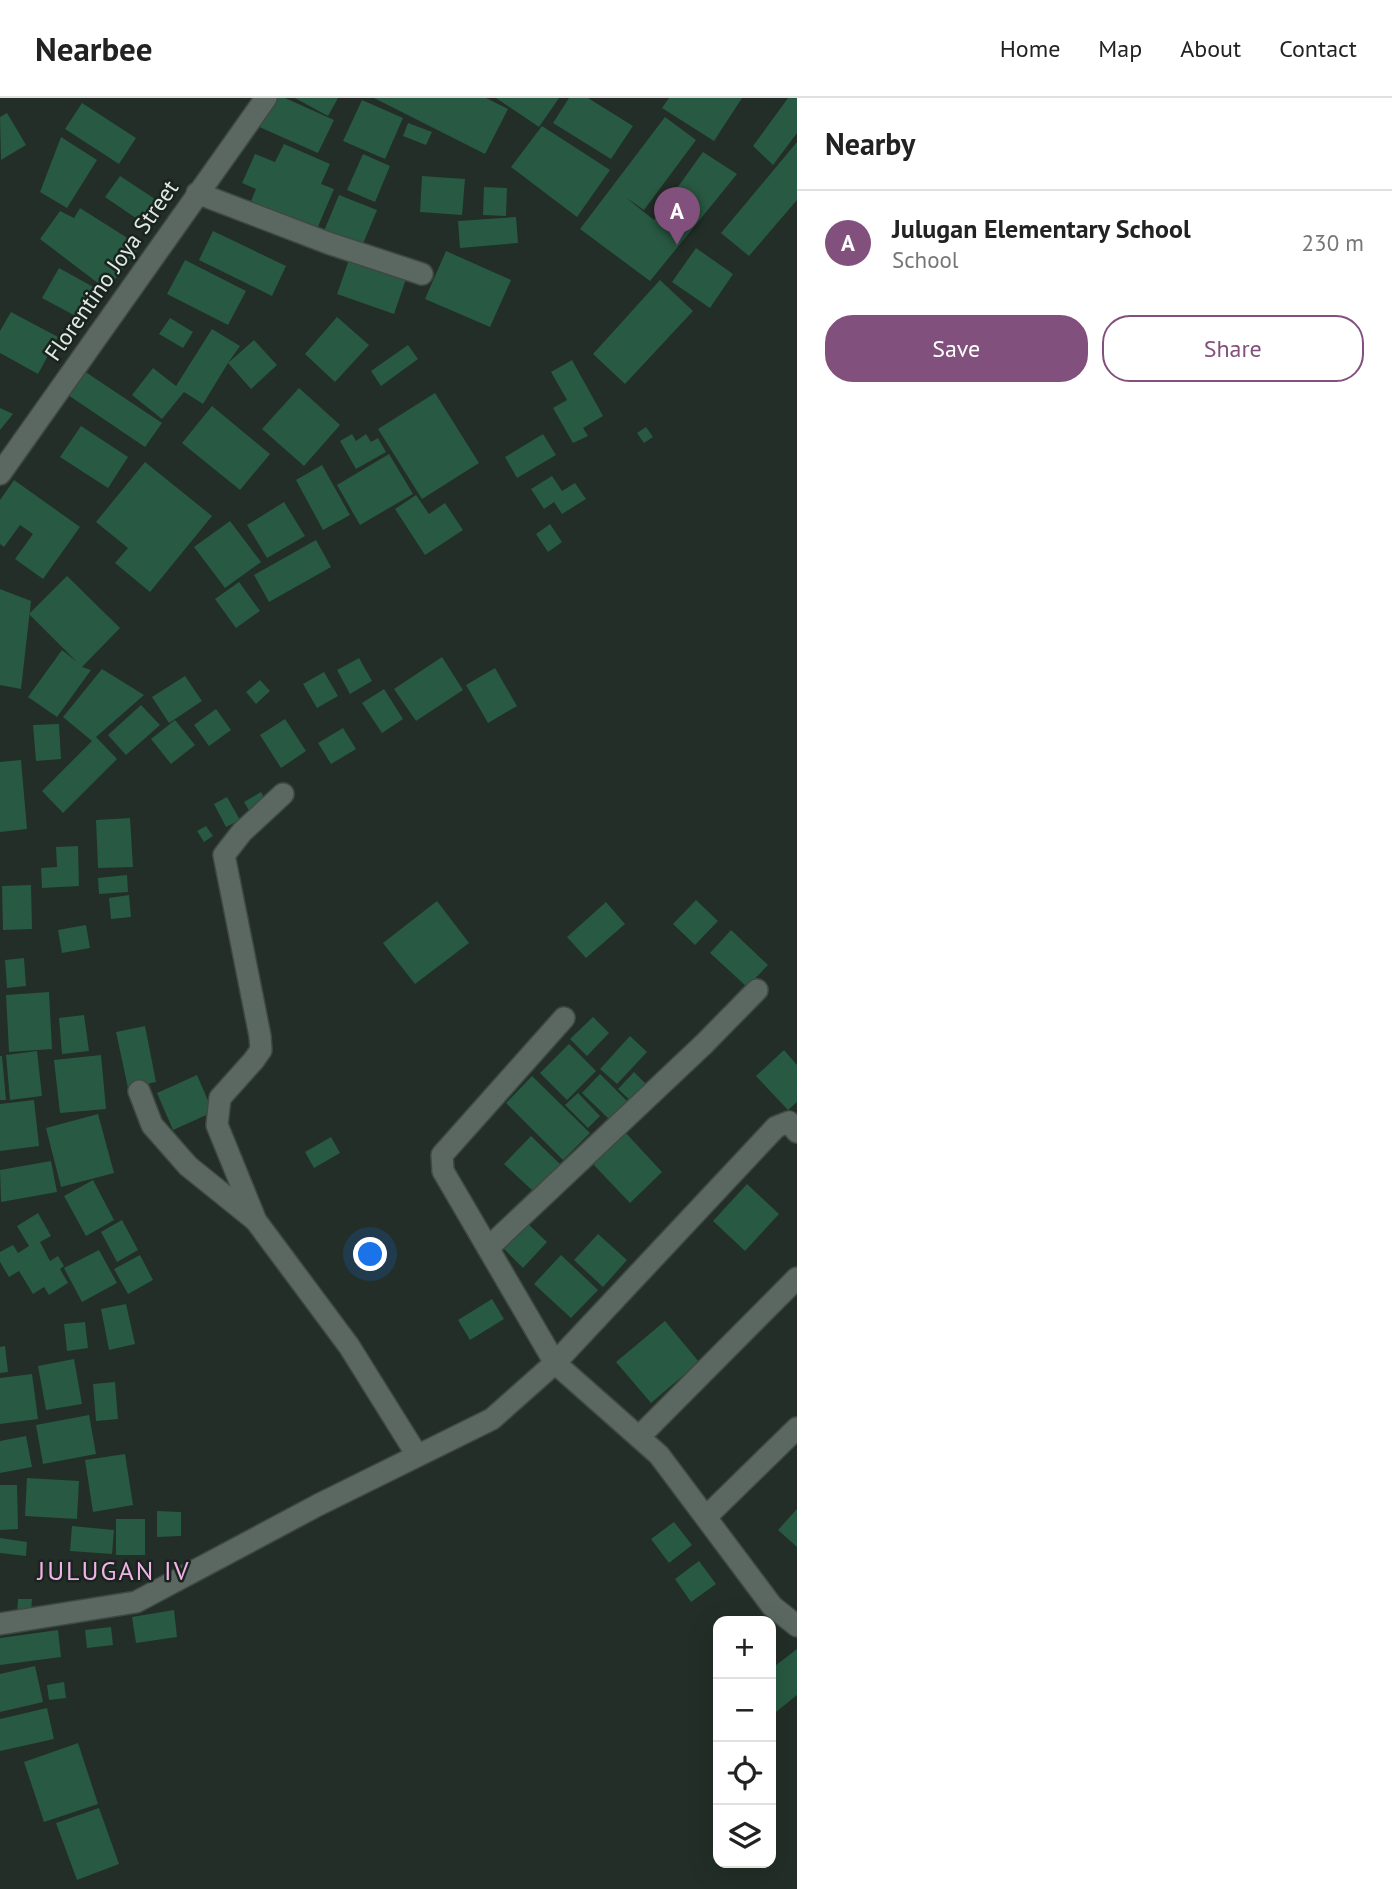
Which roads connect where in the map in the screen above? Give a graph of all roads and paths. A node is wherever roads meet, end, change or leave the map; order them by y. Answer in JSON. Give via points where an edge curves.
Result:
{"nodes":[{"id":1,"x":266,"y":98,"type":"edge"},
{"id":2,"x":197,"y":193,"type":"junction"},
{"id":3,"x":422,"y":274,"type":"dead end"},
{"id":4,"x":0,"y":474,"type":"edge"},
{"id":5,"x":283,"y":794,"type":"dead end"},
{"id":6,"x":757,"y":990,"type":"dead end"},
{"id":7,"x":564,"y":1018,"type":"dead end"},
{"id":8,"x":139,"y":1091,"type":"dead end"},
{"id":9,"x":797,"y":1132,"type":"edge"},
{"id":10,"x":257,"y":1222,"type":"junction"},
{"id":11,"x":488,"y":1248,"type":"junction"},
{"id":12,"x":797,"y":1278,"type":"edge"},
{"id":13,"x":555,"y":1363,"type":"junction"},
{"id":14,"x":797,"y":1428,"type":"edge"},
{"id":15,"x":639,"y":1437,"type":"junction"},
{"id":16,"x":417,"y":1455,"type":"junction"},
{"id":17,"x":706,"y":1517,"type":"junction"},
{"id":18,"x":0,"y":1624,"type":"edge"},
{"id":19,"x":797,"y":1626,"type":"edge"}],
"edges":[{"from":1,"to":2,"type":"street","name":"Florentino Joya Street"},
{"from":2,"to":3,"type":"street"},
{"from":2,"to":4,"type":"street","name":"Florentino Joya Street"},
{"from":5,"to":10,"type":"street","via":[[224,855],[261,1049],[220,1098],[217,1125]]},
{"from":6,"to":11,"type":"street"},
{"from":7,"to":11,"type":"street","via":[[442,1155],[443,1171]]},
{"from":8,"to":10,"type":"street","via":[[152,1125],[188,1166]]},
{"from":9,"to":13,"type":"street","via":[[789,1122],[776,1127]]},
{"from":10,"to":16,"type":"street","via":[[349,1346]]},
{"from":11,"to":13,"type":"street"},
{"from":12,"to":15,"type":"street"},
{"from":13,"to":15,"type":"street"},
{"from":13,"to":16,"type":"street","via":[[492,1419]]},
{"from":14,"to":17,"type":"street"},
{"from":15,"to":17,"type":"street","via":[[660,1455]]},
{"from":16,"to":18,"type":"street","via":[[136,1602]]},
{"from":17,"to":19,"type":"street","via":[[772,1606]]}]}
